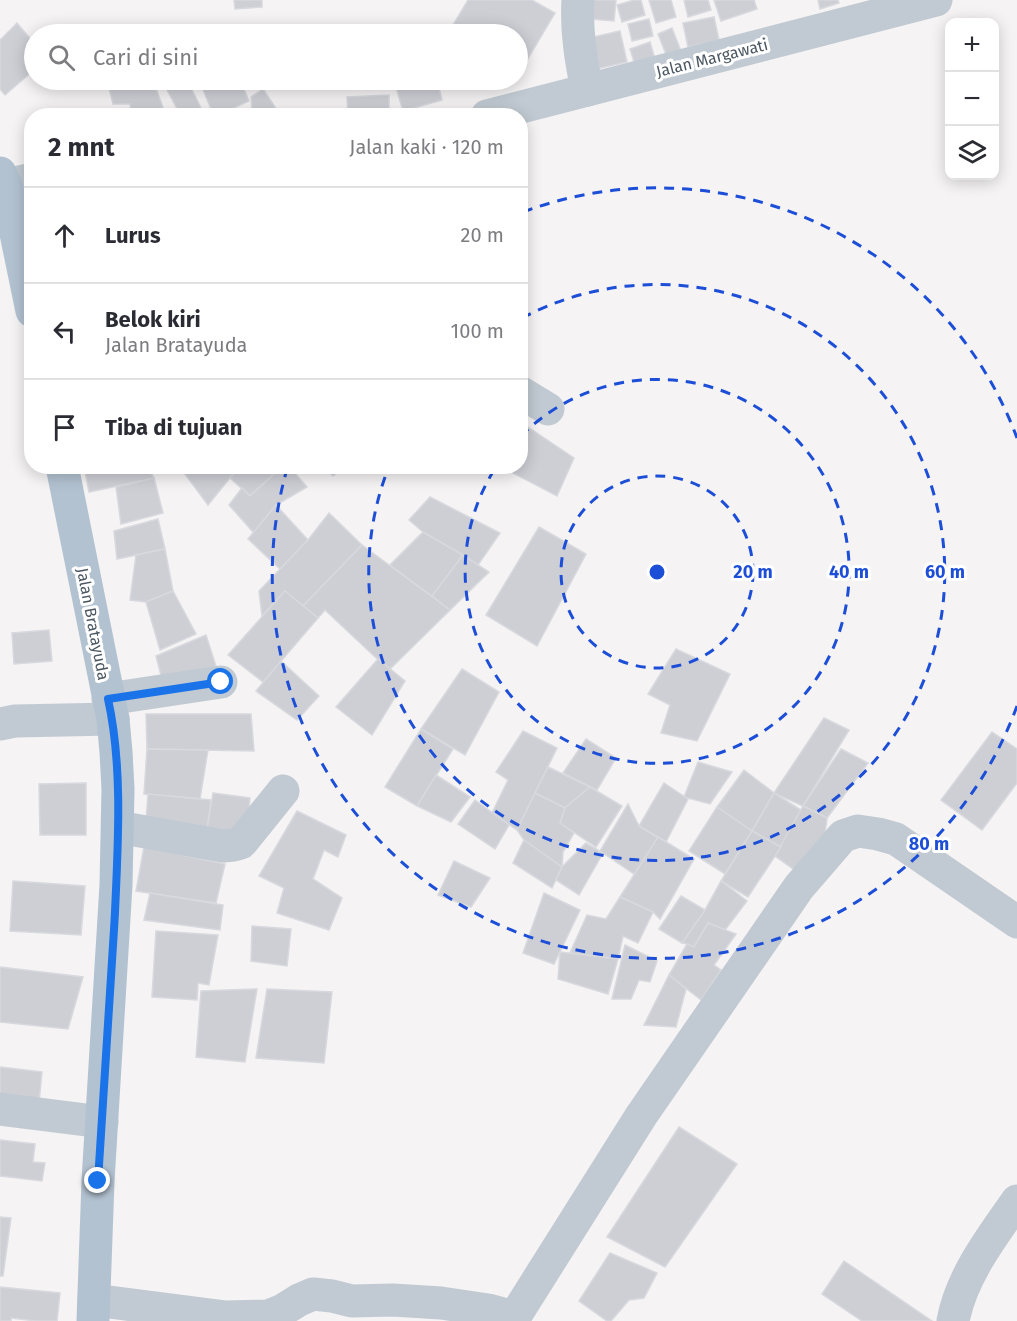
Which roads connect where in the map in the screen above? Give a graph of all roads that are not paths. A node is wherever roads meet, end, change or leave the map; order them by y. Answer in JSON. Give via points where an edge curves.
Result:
{"nodes":[{"id":1,"x":578,"y":0,"type":"edge"},
{"id":2,"x":936,"y":0,"type":"edge"},
{"id":3,"x":587,"y":90,"type":"junction"},
{"id":4,"x":518,"y":108,"type":"edge"},
{"id":5,"x":13,"y":179,"type":"edge"},
{"id":6,"x":24,"y":255,"type":"edge"},
{"id":7,"x":528,"y":397,"type":"edge"},
{"id":8,"x":548,"y":409,"type":"dead end"},
{"id":9,"x":64,"y":474,"type":"edge"},
{"id":10,"x":221,"y":682,"type":"dead end"},
{"id":11,"x":110,"y":709,"type":"junction"},
{"id":12,"x":0,"y":724,"type":"edge"},
{"id":13,"x":283,"y":791,"type":"dead end"},
{"id":14,"x":118,"y":827,"type":"junction"},
{"id":15,"x":1017,"y":922,"type":"edge"},
{"id":16,"x":0,"y":1109,"type":"edge"},
{"id":17,"x":102,"y":1122,"type":"junction"},
{"id":18,"x":1017,"y":1201,"type":"edge"},
{"id":19,"x":94,"y":1311,"type":"edge"},
{"id":20,"x":513,"y":1319,"type":"edge"},
{"id":21,"x":953,"y":1321,"type":"edge"}],
"edges":[{"from":1,"to":3,"type":"street","via":[[580,54]]},
{"from":2,"to":3,"type":"street","name":"Jalan Margawati"},
{"from":3,"to":4,"type":"street","name":"Jalan Margawati"},
{"from":5,"to":6,"type":"main road"},
{"from":7,"to":8,"type":"street"},
{"from":9,"to":11,"type":"main road","name":"Jalan Bratayuda"},
{"from":10,"to":11,"type":"street"},
{"from":11,"to":12,"type":"street"},
{"from":11,"to":14,"type":"main road","name":"Jalan Bratayuda","via":[[116,752]]},
{"from":13,"to":14,"type":"street","via":[[241,843],[234,845]]},
{"from":14,"to":17,"type":"main road","name":"Jalan Bratayuda"},
{"from":15,"to":20,"type":"street","via":[[896,839],[858,831],[843,836],[799,887],[648,1107]]},
{"from":16,"to":17,"type":"street"},
{"from":17,"to":19,"type":"main road","name":"Jalan Bratayuda"},
{"from":18,"to":21,"type":"street","via":[[971,1272]]},
{"from":19,"to":20,"type":"street","via":[[268,1316],[313,1294],[352,1301],[441,1303],[488,1310]]}]}
